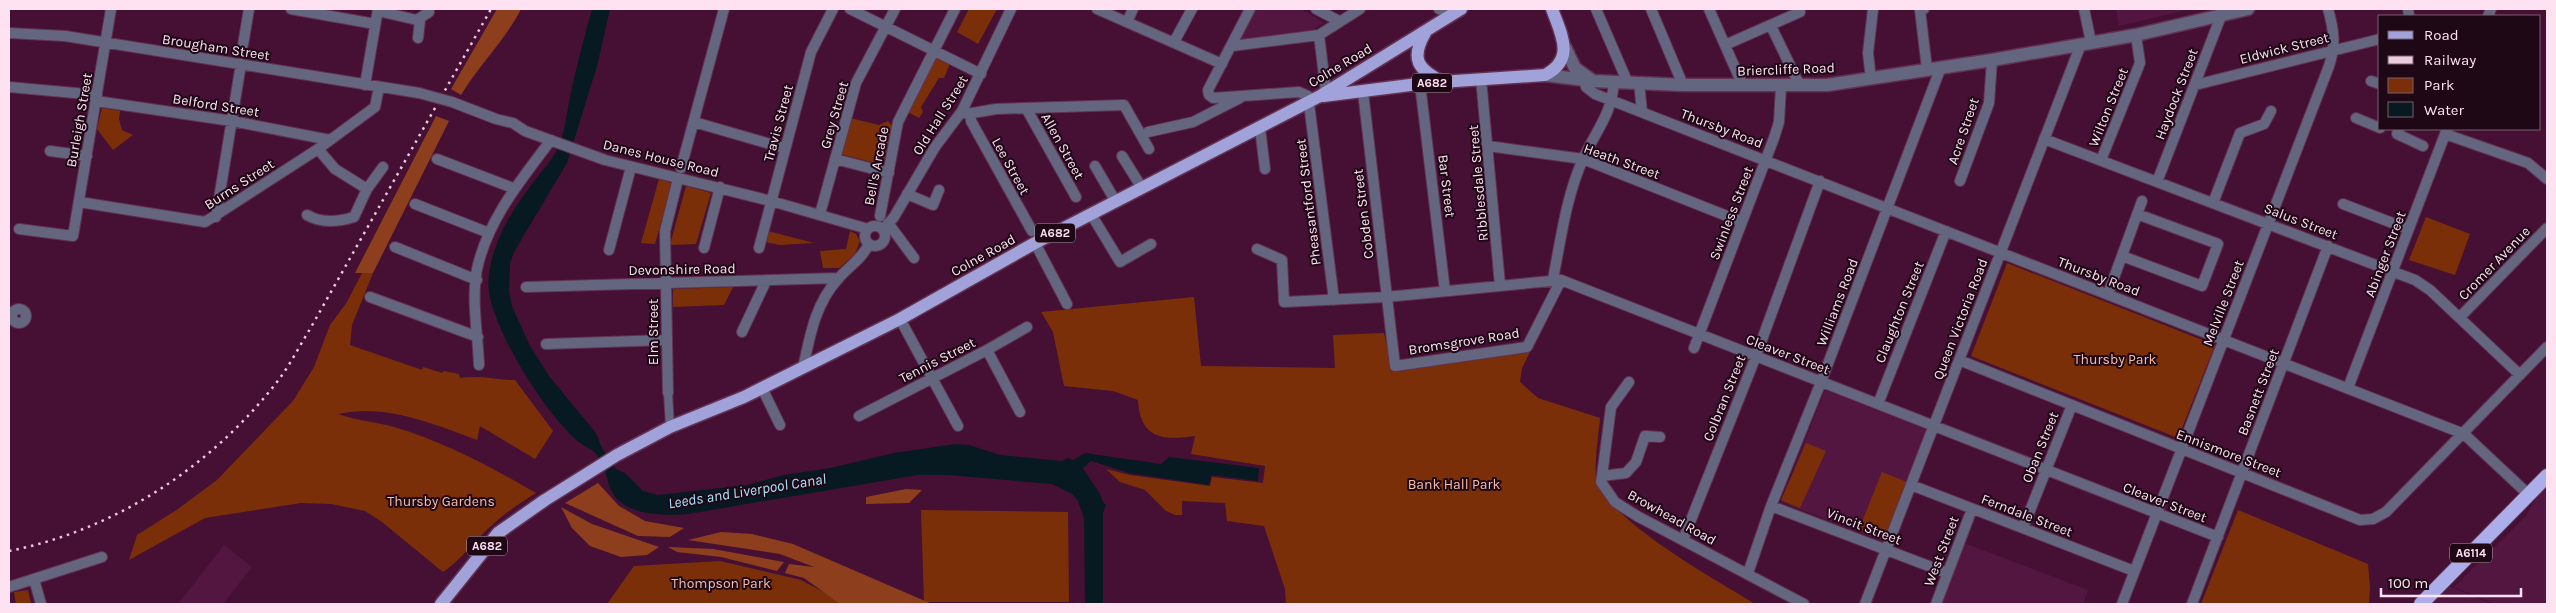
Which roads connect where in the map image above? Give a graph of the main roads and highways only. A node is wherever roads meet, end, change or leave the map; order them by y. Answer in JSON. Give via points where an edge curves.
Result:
{"nodes":[{"id":1,"x":1552,"y":9,"type":"edge"},
{"id":2,"x":1456,"y":11,"type":"edge"},
{"id":3,"x":1427,"y":30,"type":"junction"},
{"id":4,"x":1443,"y":82,"type":"junction"},
{"id":5,"x":1318,"y":96,"type":"junction"},
{"id":6,"x":2547,"y":476,"type":"edge"},
{"id":7,"x":441,"y":604,"type":"edge"},
{"id":8,"x":2421,"y":604,"type":"edge"}],
"edges":[{"from":1,"to":4,"type":"main road","name":"Briercliffe Road","number":"A682","via":[[1565,47],[1559,65],[1545,75]]},
{"from":2,"to":3,"type":"main road","name":"Colne Road","number":"A682"},
{"from":3,"to":4,"type":"main road","number":"A682","via":[[1418,45],[1418,64],[1426,73]]},
{"from":3,"to":5,"type":"main road","name":"Colne Road","number":"A682"},
{"from":4,"to":5,"type":"main road","name":"Briercliffe Road","number":"A682"},
{"from":5,"to":7,"type":"main road","name":"Colne Road","number":"A682","via":[[1116,202],[1034,237],[900,319],[617,455],[498,533]]},
{"from":6,"to":8,"type":"highway","number":"A6114"}]}
